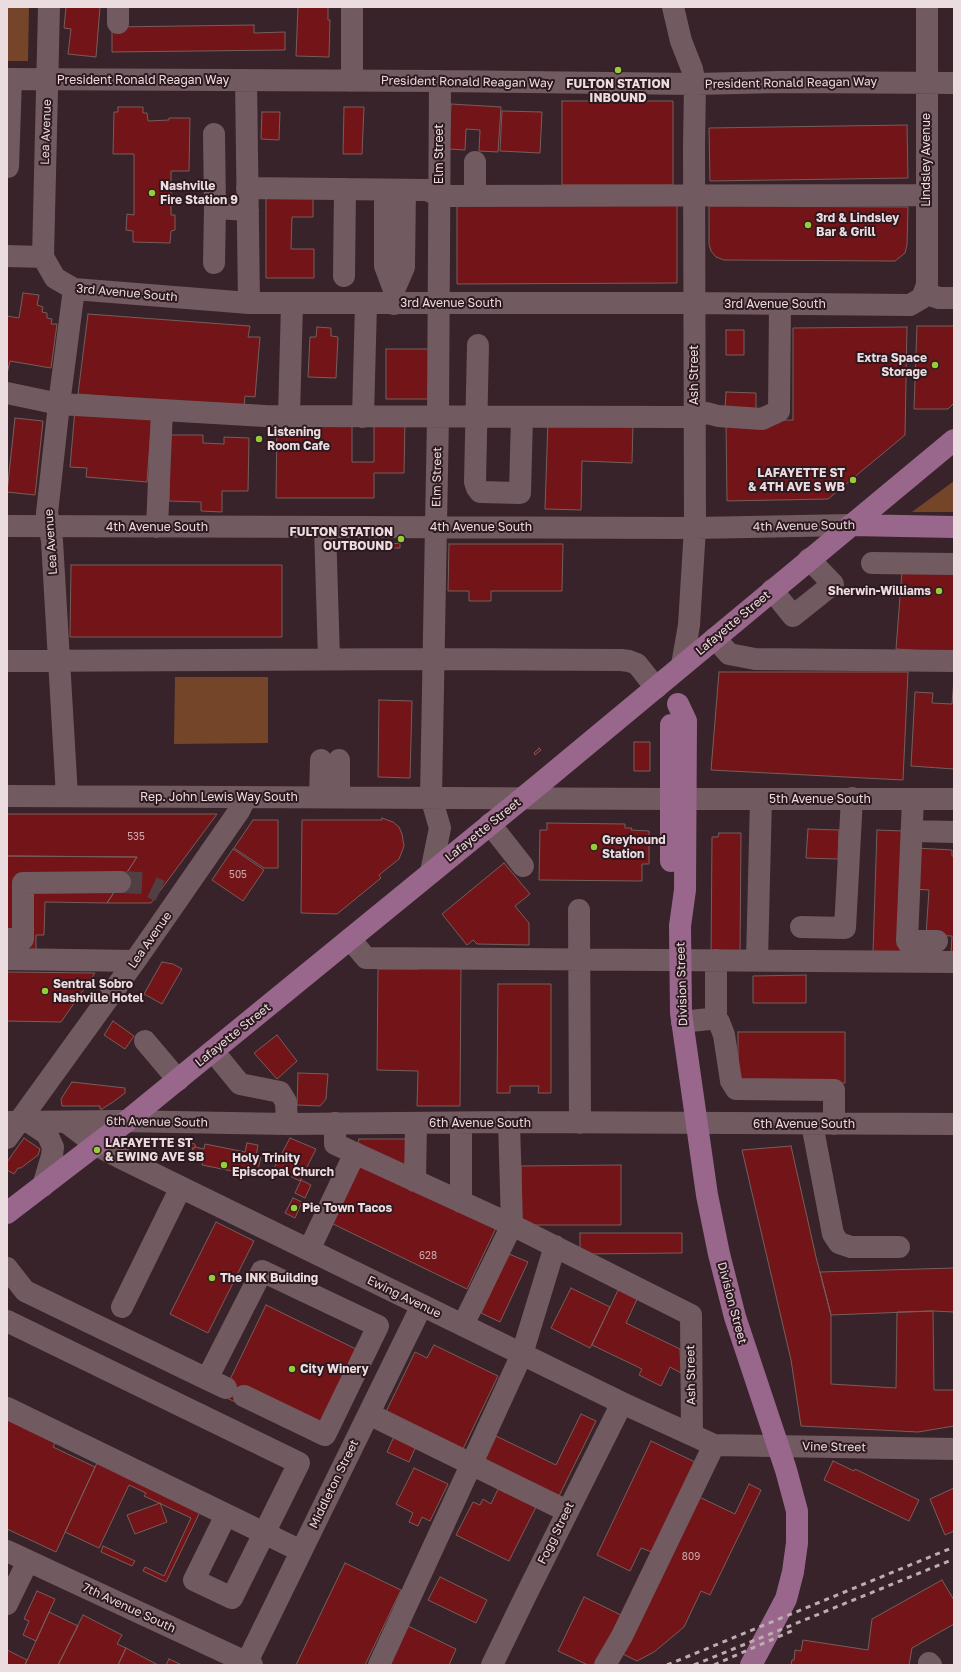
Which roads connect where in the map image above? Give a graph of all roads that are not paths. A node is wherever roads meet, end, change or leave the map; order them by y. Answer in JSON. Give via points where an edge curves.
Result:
{"nodes":[{"id":1,"x":49,"y":7,"type":"edge"},
{"id":2,"x":352,"y":7,"type":"edge"},
{"id":3,"x":673,"y":7,"type":"edge"},
{"id":4,"x":927,"y":7,"type":"edge"},
{"id":5,"x":9,"y":79,"type":"edge"},
{"id":6,"x":48,"y":79,"type":"junction"},
{"id":7,"x":246,"y":80,"type":"junction"},
{"id":8,"x":352,"y":81,"type":"junction"},
{"id":9,"x":440,"y":81,"type":"junction"},
{"id":10,"x":926,"y":82,"type":"junction"},
{"id":11,"x":954,"y":83,"type":"edge"},
{"id":12,"x":696,"y":84,"type":"junction"},
{"id":13,"x":214,"y":134,"type":"dead end"},
{"id":14,"x":475,"y":162,"type":"dead end"},
{"id":15,"x":8,"y":167,"type":"edge"},
{"id":16,"x":248,"y":188,"type":"junction"},
{"id":17,"x":345,"y":189,"type":"junction"},
{"id":18,"x":395,"y":190,"type":"junction"},
{"id":19,"x":694,"y":195,"type":"junction"},
{"id":20,"x":926,"y":195,"type":"junction"},
{"id":21,"x":439,"y":196,"type":"junction"},
{"id":22,"x":475,"y":196,"type":"junction"},
{"id":23,"x":215,"y":208,"type":"junction"},
{"id":24,"x":248,"y":210,"type":"junction"},
{"id":25,"x":7,"y":256,"type":"edge"},
{"id":26,"x":43,"y":257,"type":"junction"},
{"id":27,"x":214,"y":263,"type":"dead end"},
{"id":28,"x":344,"y":276,"type":"dead end"},
{"id":29,"x":74,"y":289,"type":"junction"},
{"id":30,"x":394,"y":297,"type":"junction"},
{"id":31,"x":954,"y":298,"type":"edge"},
{"id":32,"x":917,"y":299,"type":"junction"},
{"id":33,"x":249,"y":303,"type":"junction"},
{"id":34,"x":292,"y":303,"type":"junction"},
{"id":35,"x":438,"y":303,"type":"junction"},
{"id":36,"x":694,"y":303,"type":"junction"},
{"id":37,"x":366,"y":304,"type":"junction"},
{"id":38,"x":780,"y":304,"type":"junction"},
{"id":39,"x":478,"y":345,"type":"dead end"},
{"id":40,"x":7,"y":393,"type":"edge"},
{"id":41,"x":59,"y":404,"type":"junction"},
{"id":42,"x":162,"y":410,"type":"junction"},
{"id":43,"x":289,"y":416,"type":"junction"},
{"id":44,"x":363,"y":417,"type":"junction"},
{"id":45,"x":438,"y":417,"type":"junction"},
{"id":46,"x":475,"y":417,"type":"junction"},
{"id":47,"x":522,"y":417,"type":"junction"},
{"id":48,"x":694,"y":417,"type":"junction"},
{"id":49,"x":954,"y":440,"type":"edge"},
{"id":50,"x":520,"y":493,"type":"junction"},
{"id":51,"x":851,"y":525,"type":"junction"},
{"id":52,"x":7,"y":526,"type":"edge"},
{"id":53,"x":325,"y":526,"type":"junction"},
{"id":54,"x":49,"y":527,"type":"junction"},
{"id":55,"x":157,"y":527,"type":"junction"},
{"id":56,"x":436,"y":527,"type":"junction"},
{"id":57,"x":520,"y":527,"type":"junction"},
{"id":58,"x":954,"y":527,"type":"edge"},
{"id":59,"x":695,"y":528,"type":"junction"},
{"id":60,"x":809,"y":559,"type":"junction"},
{"id":61,"x":872,"y":563,"type":"dead end"},
{"id":62,"x":954,"y":564,"type":"edge"},
{"id":63,"x":772,"y":590,"type":"junction"},
{"id":64,"x":715,"y":638,"type":"junction"},
{"id":65,"x":329,"y":659,"type":"junction"},
{"id":66,"x":434,"y":659,"type":"junction"},
{"id":67,"x":7,"y":661,"type":"edge"},
{"id":68,"x":58,"y":661,"type":"junction"},
{"id":69,"x":954,"y":661,"type":"edge"},
{"id":70,"x":682,"y":666,"type":"junction"},
{"id":71,"x":656,"y":688,"type":"junction"},
{"id":72,"x":330,"y":760,"type":"dead end"},
{"id":73,"x":7,"y":796,"type":"edge"},
{"id":74,"x":67,"y":796,"type":"junction"},
{"id":75,"x":246,"y":797,"type":"junction"},
{"id":76,"x":329,"y":797,"type":"junction"},
{"id":77,"x":431,"y":797,"type":"junction"},
{"id":78,"x":522,"y":798,"type":"junction"},
{"id":79,"x":852,"y":798,"type":"junction"},
{"id":80,"x":678,"y":799,"type":"junction"},
{"id":81,"x":762,"y":799,"type":"junction"},
{"id":82,"x":913,"y":799,"type":"junction"},
{"id":83,"x":954,"y":799,"type":"edge"},
{"id":84,"x":490,"y":824,"type":"junction"},
{"id":85,"x":912,"y":831,"type":"junction"},
{"id":86,"x":954,"y":832,"type":"edge"},
{"id":87,"x":523,"y":866,"type":"dead end"},
{"id":88,"x":431,"y":872,"type":"junction"},
{"id":89,"x":120,"y":882,"type":"tunnel mouth"},
{"id":90,"x":579,"y":910,"type":"dead end"},
{"id":91,"x":801,"y":927,"type":"dead end"},
{"id":92,"x":7,"y":939,"type":"edge"},
{"id":93,"x":350,"y":939,"type":"junction"},
{"id":94,"x":937,"y":941,"type":"dead end"},
{"id":95,"x":7,"y":959,"type":"edge"},
{"id":96,"x":579,"y":959,"type":"junction"},
{"id":97,"x":681,"y":960,"type":"junction"},
{"id":98,"x":716,"y":960,"type":"junction"},
{"id":99,"x":757,"y":960,"type":"junction"},
{"id":100,"x":135,"y":961,"type":"junction"},
{"id":101,"x":954,"y":962,"type":"edge"},
{"id":102,"x":716,"y":1019,"type":"junction"},
{"id":103,"x":682,"y":1022,"type":"junction"},
{"id":104,"x":145,"y":1041,"type":"dead end"},
{"id":105,"x":213,"y":1051,"type":"junction"},
{"id":106,"x":178,"y":1080,"type":"junction"},
{"id":107,"x":127,"y":1121,"type":"junction"},
{"id":108,"x":66,"y":1122,"type":"junction"},
{"id":109,"x":510,"y":1122,"type":"junction"},
{"id":110,"x":335,"y":1123,"type":"junction"},
{"id":111,"x":416,"y":1123,"type":"junction"},
{"id":112,"x":461,"y":1123,"type":"junction"},
{"id":113,"x":580,"y":1123,"type":"junction"},
{"id":114,"x":287,"y":1124,"type":"junction"},
{"id":115,"x":697,"y":1124,"type":"junction"},
{"id":116,"x":812,"y":1124,"type":"junction"},
{"id":117,"x":834,"y":1124,"type":"junction"},
{"id":118,"x":954,"y":1124,"type":"edge"},
{"id":119,"x":16,"y":1126,"type":"edge"},
{"id":120,"x":96,"y":1145,"type":"junction"},
{"id":121,"x":356,"y":1153,"type":"junction"},
{"id":122,"x":415,"y":1181,"type":"junction"},
{"id":123,"x":43,"y":1186,"type":"junction"},
{"id":124,"x":181,"y":1187,"type":"junction"},
{"id":125,"x":461,"y":1202,"type":"junction"},
{"id":126,"x":7,"y":1213,"type":"edge"},
{"id":127,"x":512,"y":1225,"type":"junction"},
{"id":128,"x":554,"y":1246,"type":"junction"},
{"id":129,"x":899,"y":1247,"type":"dead end"},
{"id":130,"x":309,"y":1250,"type":"junction"},
{"id":131,"x":7,"y":1268,"type":"edge"},
{"id":132,"x":422,"y":1305,"type":"junction"},
{"id":133,"x":122,"y":1308,"type":"dead end"},
{"id":134,"x":7,"y":1321,"type":"edge"},
{"id":135,"x":463,"y":1325,"type":"junction"},
{"id":136,"x":522,"y":1354,"type":"junction"},
{"id":137,"x":226,"y":1388,"type":"junction"},
{"id":138,"x":622,"y":1403,"type":"junction"},
{"id":139,"x":7,"y":1408,"type":"edge"},
{"id":140,"x":368,"y":1414,"type":"junction"},
{"id":141,"x":692,"y":1435,"type":"junction"},
{"id":142,"x":714,"y":1445,"type":"junction"},
{"id":143,"x":954,"y":1449,"type":"edge"},
{"id":144,"x":472,"y":1464,"type":"junction"},
{"id":145,"x":567,"y":1511,"type":"junction"},
{"id":146,"x":226,"y":1515,"type":"junction"},
{"id":147,"x":264,"y":1533,"type":"junction"},
{"id":148,"x":7,"y":1551,"type":"edge"},
{"id":149,"x":301,"y":1551,"type":"junction"},
{"id":150,"x":28,"y":1561,"type":"junction"},
{"id":151,"x":7,"y":1604,"type":"edge"},
{"id":152,"x":249,"y":1664,"type":"edge"},
{"id":153,"x":379,"y":1665,"type":"edge"},
{"id":154,"x":492,"y":1665,"type":"edge"},
{"id":155,"x":605,"y":1665,"type":"edge"},
{"id":156,"x":750,"y":1665,"type":"edge"}],
"edges":[{"from":1,"to":6,"type":"street","name":"Lea Avenue"},
{"from":2,"to":8,"type":"street"},
{"from":3,"to":12,"type":"street","name":"Ash Street"},
{"from":4,"to":10,"type":"street","name":"Lindsley Avenue"},
{"from":5,"to":6,"type":"street","name":"President Ronald Reagan Way"},
{"from":5,"to":15,"type":"street"},
{"from":6,"to":7,"type":"street","name":"President Ronald Reagan Way"},
{"from":6,"to":26,"type":"street","name":"Lea Avenue"},
{"from":7,"to":8,"type":"street","name":"President Ronald Reagan Way"},
{"from":7,"to":16,"type":"street"},
{"from":8,"to":9,"type":"street","name":"President Ronald Reagan Way"},
{"from":9,"to":12,"type":"street","name":"President Ronald Reagan Way"},
{"from":9,"to":21,"type":"street","name":"Elm Street"},
{"from":10,"to":11,"type":"street","name":"President Ronald Reagan Way"},
{"from":10,"to":12,"type":"street","name":"President Ronald Reagan Way"},
{"from":10,"to":20,"type":"street","name":"Lindsley Avenue"},
{"from":12,"to":19,"type":"street","name":"Ash Street"},
{"from":13,"to":23,"type":"street"},
{"from":14,"to":22,"type":"street"},
{"from":16,"to":17,"type":"street"},
{"from":16,"to":24,"type":"street"},
{"from":17,"to":18,"type":"street"},
{"from":17,"to":28,"type":"street"},
{"from":18,"to":21,"type":"street","via":[[427,190]]},
{"from":18,"to":30,"type":"street","via":[[385,266]]},
{"from":19,"to":20,"type":"street"},
{"from":19,"to":22,"type":"street"},
{"from":19,"to":36,"type":"street","name":"Ash Street"},
{"from":20,"to":32,"type":"street","name":"Lindsley Avenue","via":[[926,284]]},
{"from":21,"to":22,"type":"street"},
{"from":21,"to":35,"type":"street","name":"Elm Street"},
{"from":23,"to":24,"type":"street"},
{"from":23,"to":27,"type":"street"},
{"from":24,"to":33,"type":"street"},
{"from":25,"to":26,"type":"street"},
{"from":26,"to":29,"type":"street","name":"3rd Avenue South","via":[[55,278]]},
{"from":29,"to":33,"type":"street","name":"3rd Avenue South"},
{"from":29,"to":41,"type":"street","name":"Lea Avenue"},
{"from":30,"to":35,"type":"street","name":"3rd Avenue South"},
{"from":30,"to":37,"type":"street","name":"3rd Avenue South"},
{"from":31,"to":32,"type":"street","name":"3rd Avenue South"},
{"from":32,"to":38,"type":"street","name":"3rd Avenue South"},
{"from":33,"to":34,"type":"street","name":"3rd Avenue South"},
{"from":34,"to":37,"type":"street","name":"3rd Avenue South"},
{"from":34,"to":43,"type":"street"},
{"from":35,"to":36,"type":"street","name":"3rd Avenue South"},
{"from":35,"to":45,"type":"street","name":"Elm Street"},
{"from":36,"to":38,"type":"street","name":"3rd Avenue South"},
{"from":36,"to":48,"type":"street","name":"Ash Street"},
{"from":37,"to":44,"type":"street"},
{"from":38,"to":48,"type":"street","via":[[779,411],[762,419],[707,413]]},
{"from":39,"to":46,"type":"street"},
{"from":40,"to":41,"type":"street"},
{"from":41,"to":42,"type":"street"},
{"from":41,"to":54,"type":"street","name":"Lea Avenue","via":[[47,513]]},
{"from":42,"to":43,"type":"street"},
{"from":42,"to":55,"type":"street"},
{"from":43,"to":44,"type":"street"},
{"from":44,"to":45,"type":"street"},
{"from":45,"to":46,"type":"street"},
{"from":45,"to":56,"type":"street","name":"Elm Street"},
{"from":46,"to":47,"type":"street"},
{"from":46,"to":50,"type":"street","via":[[477,488],[480,492]]},
{"from":47,"to":48,"type":"street"},
{"from":47,"to":50,"type":"street"},
{"from":48,"to":59,"type":"street","name":"Ash Street"},
{"from":49,"to":51,"type":"main road","name":"Lafayette Street"},
{"from":50,"to":57,"type":"street"},
{"from":51,"to":58,"type":"main road","name":"4th Avenue South"},
{"from":51,"to":59,"type":"street","name":"4th Avenue South"},
{"from":51,"to":60,"type":"main road","name":"Lafayette Street"},
{"from":52,"to":54,"type":"street","name":"4th Avenue South"},
{"from":53,"to":55,"type":"street","name":"4th Avenue South"},
{"from":53,"to":56,"type":"street","name":"4th Avenue South"},
{"from":53,"to":65,"type":"street"},
{"from":54,"to":55,"type":"street","name":"4th Avenue South"},
{"from":54,"to":68,"type":"street","name":"Lea Avenue","via":[[52,541]]},
{"from":56,"to":57,"type":"street","name":"4th Avenue South"},
{"from":56,"to":66,"type":"street","name":"Elm Street"},
{"from":57,"to":59,"type":"street","name":"4th Avenue South"},
{"from":59,"to":70,"type":"street","name":"Ash Street","via":[[689,625]]},
{"from":60,"to":63,"type":"main road","name":"Lafayette Street"},
{"from":60,"to":63,"type":"street","via":[[833,584],[793,616]]},
{"from":61,"to":62,"type":"street"},
{"from":63,"to":64,"type":"main road","name":"Lafayette Street"},
{"from":64,"to":69,"type":"street","via":[[729,654],[755,659]]},
{"from":64,"to":70,"type":"main road","name":"Lafayette Street"},
{"from":65,"to":66,"type":"street"},
{"from":65,"to":68,"type":"street"},
{"from":66,"to":71,"type":"street","via":[[629,661],[637,664]]},
{"from":66,"to":77,"type":"street","name":"Elm Street"},
{"from":67,"to":68,"type":"street"},
{"from":68,"to":74,"type":"street","name":"Lea Avenue"},
{"from":70,"to":71,"type":"main road","name":"Lafayette Street"},
{"from":70,"to":80,"type":"main road","name":"Division Street","via":[[678,704],[686,720]]},
{"from":71,"to":78,"type":"main road","name":"Lafayette Street"},
{"from":72,"to":76,"type":"street"},
{"from":73,"to":74,"type":"street","name":"Rep. John Lewis Way South"},
{"from":74,"to":75,"type":"street","name":"Rep. John Lewis Way South"},
{"from":75,"to":76,"type":"street","name":"Rep. John Lewis Way South"},
{"from":75,"to":100,"type":"street","name":"Lea Avenue","via":[[239,811],[168,896]]},
{"from":76,"to":77,"type":"street","name":"Rep. John Lewis Way South"},
{"from":77,"to":78,"type":"street","name":"5th Avenue South"},
{"from":77,"to":88,"type":"street","name":"Elm Street","via":[[440,828]]},
{"from":78,"to":80,"type":"street","name":"5th Avenue South"},
{"from":78,"to":84,"type":"main road","name":"Lafayette Street"},
{"from":79,"to":81,"type":"street","name":"5th Avenue South"},
{"from":79,"to":82,"type":"street","name":"5th Avenue South"},
{"from":79,"to":91,"type":"street","via":[[845,928]]},
{"from":80,"to":81,"type":"street","name":"5th Avenue South"},
{"from":80,"to":97,"type":"main road","name":"Division Street","via":[[685,890],[680,926]]},
{"from":81,"to":99,"type":"street"},
{"from":82,"to":83,"type":"street","name":"5th Avenue South"},
{"from":82,"to":85,"type":"street"},
{"from":84,"to":87,"type":"street"},
{"from":84,"to":88,"type":"main road","name":"Lafayette Street"},
{"from":85,"to":86,"type":"street"},
{"from":85,"to":94,"type":"street","via":[[907,941]]},
{"from":88,"to":93,"type":"main road","name":"Lafayette Street"},
{"from":89,"to":92,"type":"street","via":[[23,883],[22,939]]},
{"from":90,"to":96,"type":"street"},
{"from":93,"to":96,"type":"street","via":[[366,958]]},
{"from":93,"to":105,"type":"main road","name":"Lafayette Street"},
{"from":95,"to":100,"type":"street"},
{"from":96,"to":97,"type":"street"},
{"from":96,"to":113,"type":"street"},
{"from":97,"to":98,"type":"street"},
{"from":97,"to":103,"type":"main road","name":"Division Street"},
{"from":98,"to":99,"type":"street"},
{"from":98,"to":102,"type":"street"},
{"from":99,"to":101,"type":"street"},
{"from":100,"to":119,"type":"street","name":"Lea Avenue"},
{"from":102,"to":103,"type":"street"},
{"from":102,"to":117,"type":"street","via":[[724,1035],[731,1081],[736,1089],[834,1090]]},
{"from":103,"to":115,"type":"main road","name":"Division Street"},
{"from":104,"to":106,"type":"street"},
{"from":105,"to":106,"type":"main road","name":"Lafayette Street"},
{"from":105,"to":114,"type":"street","via":[[240,1084],[280,1092],[286,1102]]},
{"from":106,"to":107,"type":"main road","name":"Lafayette Street"},
{"from":107,"to":108,"type":"street","name":"6th Avenue South"},
{"from":107,"to":114,"type":"street","name":"6th Avenue South"},
{"from":107,"to":120,"type":"main road","name":"Lafayette Street"},
{"from":108,"to":119,"type":"street","name":"6th Avenue South"},
{"from":108,"to":120,"type":"street","name":"Ewing Avenue"},
{"from":109,"to":112,"type":"street","name":"6th Avenue South"},
{"from":109,"to":113,"type":"street","name":"6th Avenue South"},
{"from":109,"to":127,"type":"street"},
{"from":110,"to":111,"type":"street","name":"6th Avenue South"},
{"from":110,"to":114,"type":"street","name":"6th Avenue South"},
{"from":110,"to":121,"type":"street","via":[[335,1144]]},
{"from":111,"to":112,"type":"street","name":"6th Avenue South"},
{"from":111,"to":122,"type":"street"},
{"from":112,"to":125,"type":"street"},
{"from":113,"to":115,"type":"street","name":"6th Avenue South"},
{"from":115,"to":116,"type":"street","name":"6th Avenue South"},
{"from":115,"to":156,"type":"main road","name":"Division Street","via":[[707,1195],[726,1285],[797,1511],[797,1543],[786,1599]]},
{"from":116,"to":117,"type":"street","name":"6th Avenue South"},
{"from":116,"to":129,"type":"street","via":[[833,1234],[839,1243],[851,1247]]},
{"from":117,"to":118,"type":"street","name":"6th Avenue South"},
{"from":119,"to":123,"type":"street","via":[[47,1134],[53,1146]]},
{"from":120,"to":123,"type":"main road","name":"Lafayette Street"},
{"from":120,"to":124,"type":"street","name":"Ewing Avenue"},
{"from":121,"to":122,"type":"street"},
{"from":121,"to":130,"type":"street"},
{"from":122,"to":125,"type":"street"},
{"from":123,"to":126,"type":"main road","name":"Lafayette Street"},
{"from":124,"to":130,"type":"street","name":"Ewing Avenue"},
{"from":124,"to":133,"type":"street"},
{"from":125,"to":127,"type":"street"},
{"from":127,"to":128,"type":"street"},
{"from":127,"to":135,"type":"street"},
{"from":128,"to":136,"type":"street"},
{"from":128,"to":141,"type":"street","name":"Ash Street","via":[[691,1315]]},
{"from":130,"to":132,"type":"street","name":"Ewing Avenue"},
{"from":131,"to":137,"type":"street","via":[[25,1291]]},
{"from":132,"to":135,"type":"street","name":"Ewing Avenue"},
{"from":132,"to":140,"type":"street","name":"Middleton Street"},
{"from":134,"to":147,"type":"street","via":[[299,1463]]},
{"from":135,"to":136,"type":"street","name":"Ewing Avenue"},
{"from":136,"to":138,"type":"street","name":"Ewing Avenue"},
{"from":136,"to":144,"type":"street"},
{"from":137,"to":137,"type":"street","via":[[325,1435],[378,1326],[262,1271]]},
{"from":138,"to":141,"type":"street","name":"Ewing Avenue"},
{"from":138,"to":145,"type":"street","name":"Fogg Street"},
{"from":139,"to":146,"type":"street"},
{"from":140,"to":144,"type":"street"},
{"from":140,"to":149,"type":"street","name":"Middleton Street"},
{"from":141,"to":142,"type":"street","name":"Ewing Avenue"},
{"from":142,"to":143,"type":"street","name":"Vine Street"},
{"from":142,"to":155,"type":"street","via":[[622,1636]]},
{"from":144,"to":145,"type":"street"},
{"from":144,"to":153,"type":"street"},
{"from":145,"to":154,"type":"street","name":"Fogg Street"},
{"from":146,"to":147,"type":"street"},
{"from":146,"to":147,"type":"street","via":[[194,1580],[200,1583],[232,1598]]},
{"from":147,"to":149,"type":"street"},
{"from":148,"to":150,"type":"street","name":"7th Avenue South"},
{"from":149,"to":152,"type":"street","name":"Middleton Street"},
{"from":150,"to":151,"type":"street"},
{"from":150,"to":152,"type":"street","name":"7th Avenue South"}]}
